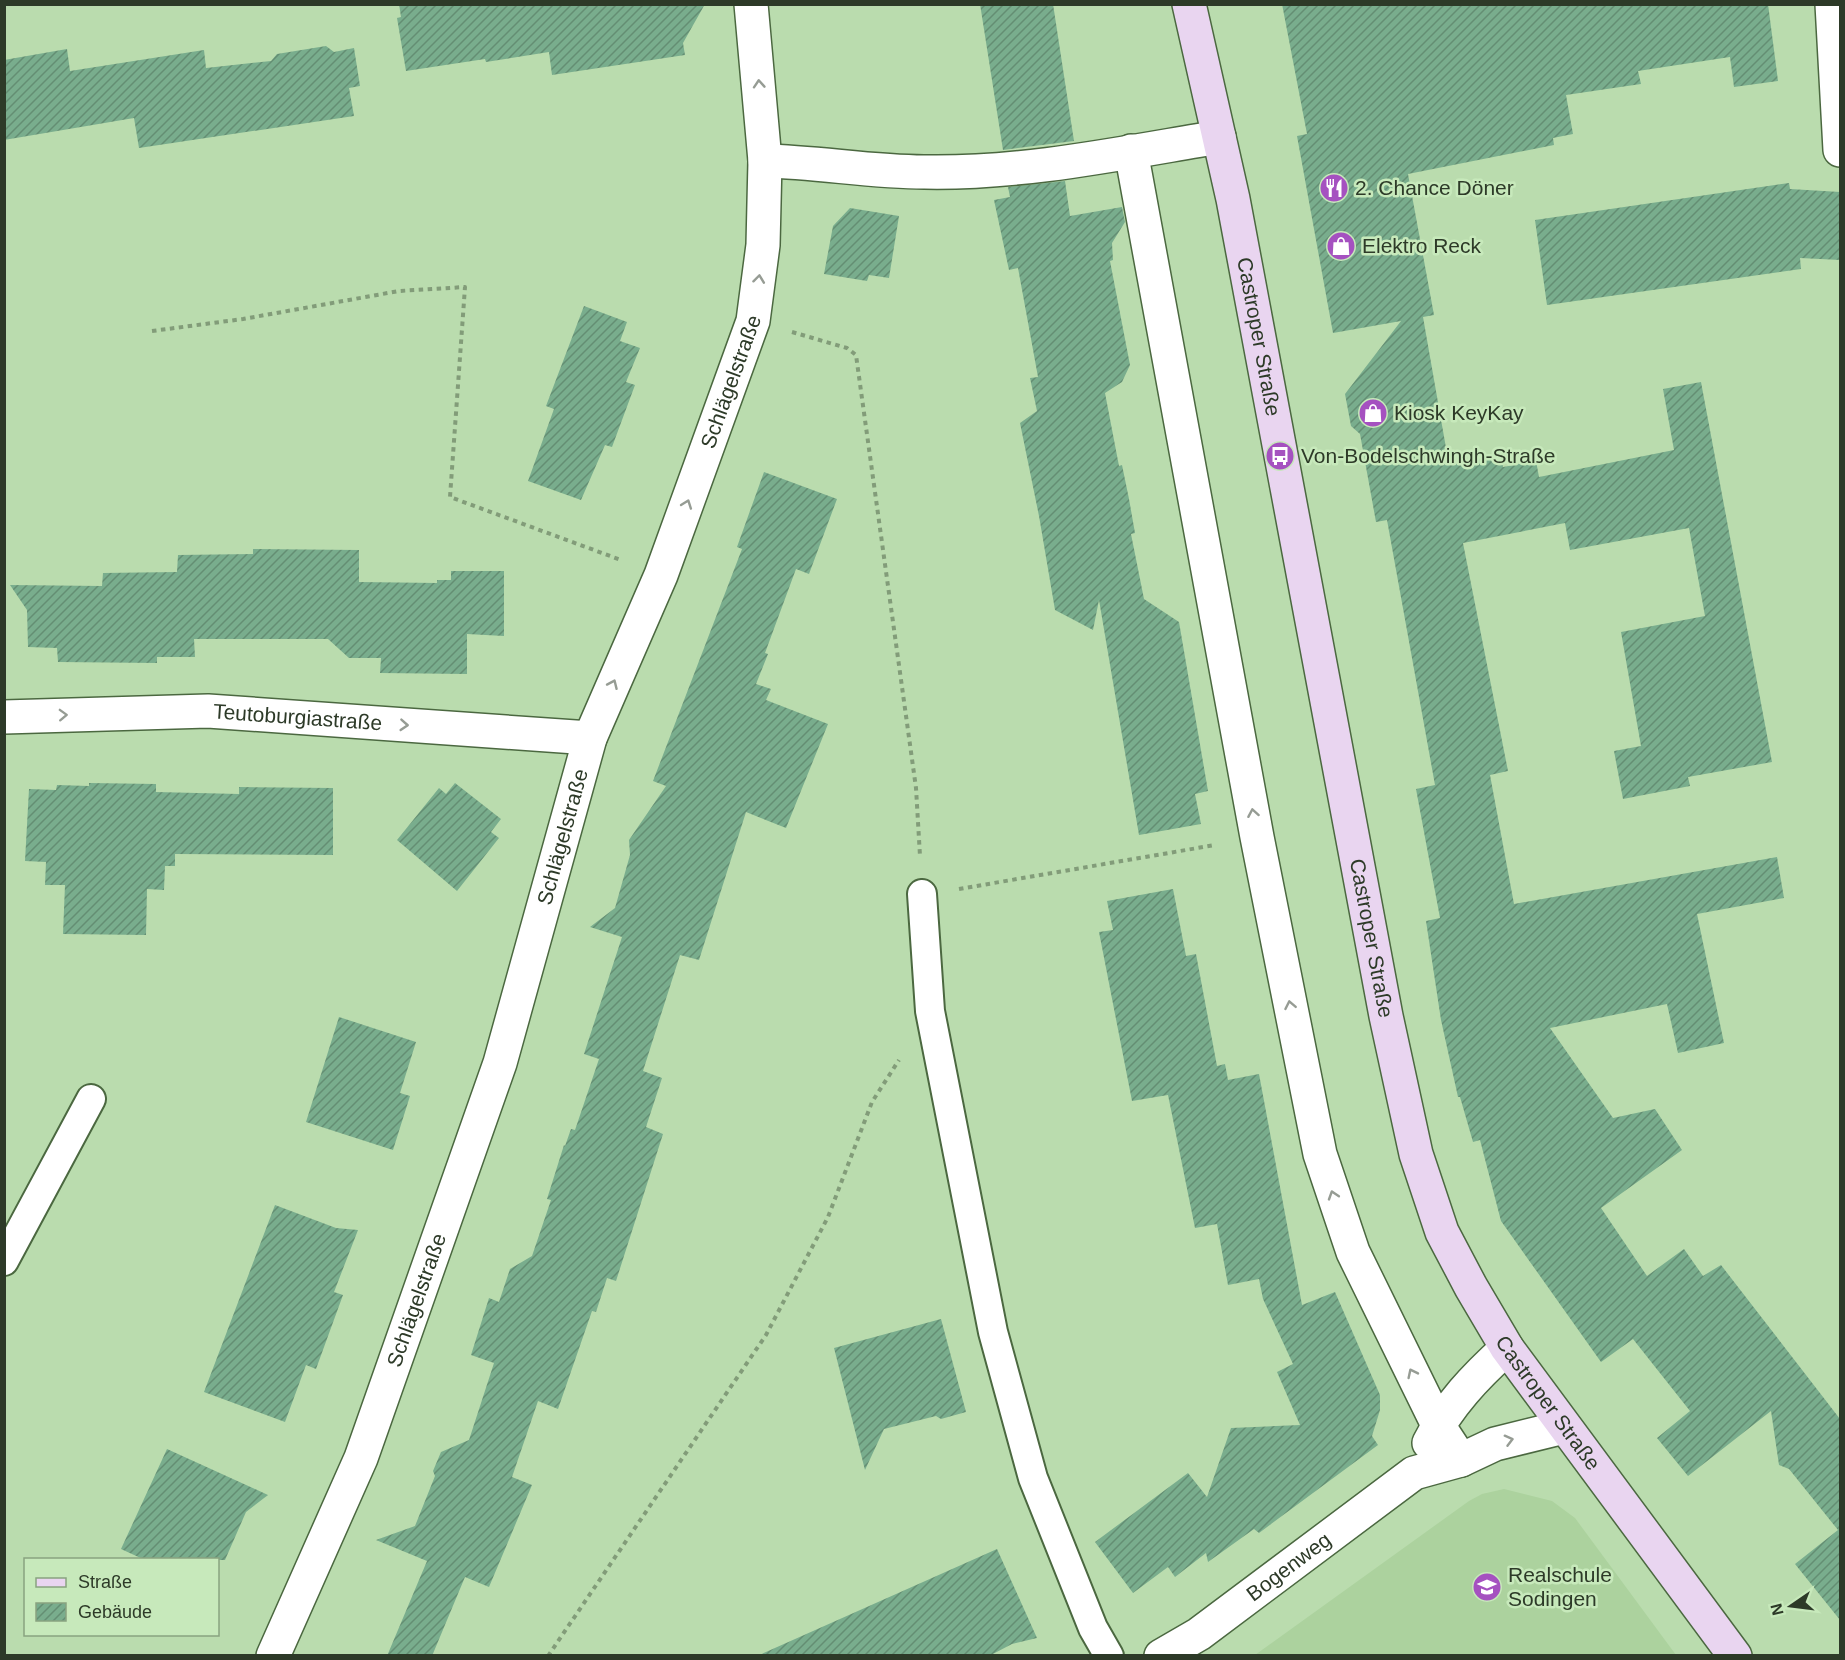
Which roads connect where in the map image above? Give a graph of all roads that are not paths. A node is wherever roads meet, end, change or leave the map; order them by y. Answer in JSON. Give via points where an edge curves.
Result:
{"nodes":[{"id":1,"x":751,"y":4,"type":"edge"},
{"id":2,"x":1189,"y":4,"type":"edge"},
{"id":3,"x":1832,"y":4,"type":"edge"},
{"id":4,"x":1839,"y":97,"type":"edge"},
{"id":5,"x":1219,"y":136,"type":"junction"},
{"id":6,"x":1840,"y":150,"type":"edge"},
{"id":7,"x":1131,"y":151,"type":"junction"},
{"id":8,"x":765,"y":161,"type":"junction"},
{"id":9,"x":4,"y":717,"type":"edge"},
{"id":10,"x":590,"y":738,"type":"junction"},
{"id":11,"x":922,"y":894,"type":"road end"},
{"id":12,"x":91,"y":1099,"type":"dead end"},
{"id":13,"x":4,"y":1262,"type":"edge"},
{"id":14,"x":1507,"y":1348,"type":"junction"},
{"id":15,"x":1438,"y":1425,"type":"junction"},
{"id":16,"x":1564,"y":1427,"type":"junction"},
{"id":17,"x":1461,"y":1460,"type":"junction"},
{"id":18,"x":1414,"y":1473,"type":"junction"},
{"id":19,"x":273,"y":1656,"type":"edge"},
{"id":20,"x":1109,"y":1656,"type":"edge"},
{"id":21,"x":1161,"y":1656,"type":"edge"},
{"id":22,"x":1735,"y":1656,"type":"edge"}],
"edges":[{"from":8,"to":1,"type":"street","name":"Schlägelstraße","one_way":true},
{"from":2,"to":5,"type":"main road","name":"Castroper Straße"},
{"from":3,"to":4,"type":"street"},
{"from":4,"to":6,"type":"street"},
{"from":5,"to":7,"type":"street"},
{"from":5,"to":14,"type":"main road","name":"Castroper Straße","via":[[1386,1016],[1416,1154],[1442,1232]]},
{"from":7,"to":8,"type":"street","via":[[1024,168],[971,171],[923,172]]},
{"from":15,"to":7,"type":"street","one_way":true,"via":[[1353,1252],[1320,1154],[1257,837]]},
{"from":10,"to":8,"type":"street","name":"Schlägelstraße","one_way":true,"via":[[661,575],[753,321],[763,245]]},
{"from":9,"to":10,"type":"street","name":"Teutoburgiastraße","one_way":true,"via":[[208,711]]},
{"from":10,"to":19,"type":"street","name":"Schlägelstraße","via":[[500,1063],[361,1458]]},
{"from":11,"to":20,"type":"lane","via":[[930,1011],[993,1332],[1033,1478],[1093,1628]]},
{"from":12,"to":13,"type":"lane"},
{"from":14,"to":15,"type":"street","name":"Bogenweg","via":[[1472,1381]]},
{"from":14,"to":16,"type":"main road","name":"Castroper Straße"},
{"from":15,"to":17,"type":"street"},
{"from":15,"to":18,"type":"street","name":"Bogenweg"},
{"from":17,"to":16,"type":"street","name":"Bogenweg","one_way":true,"via":[[1496,1444]]},
{"from":16,"to":22,"type":"main road","name":"Castroper Straße"},
{"from":17,"to":18,"type":"street","name":"Bogenweg"},
{"from":18,"to":21,"type":"street","name":"Bogenweg","via":[[1199,1634]]}]}
